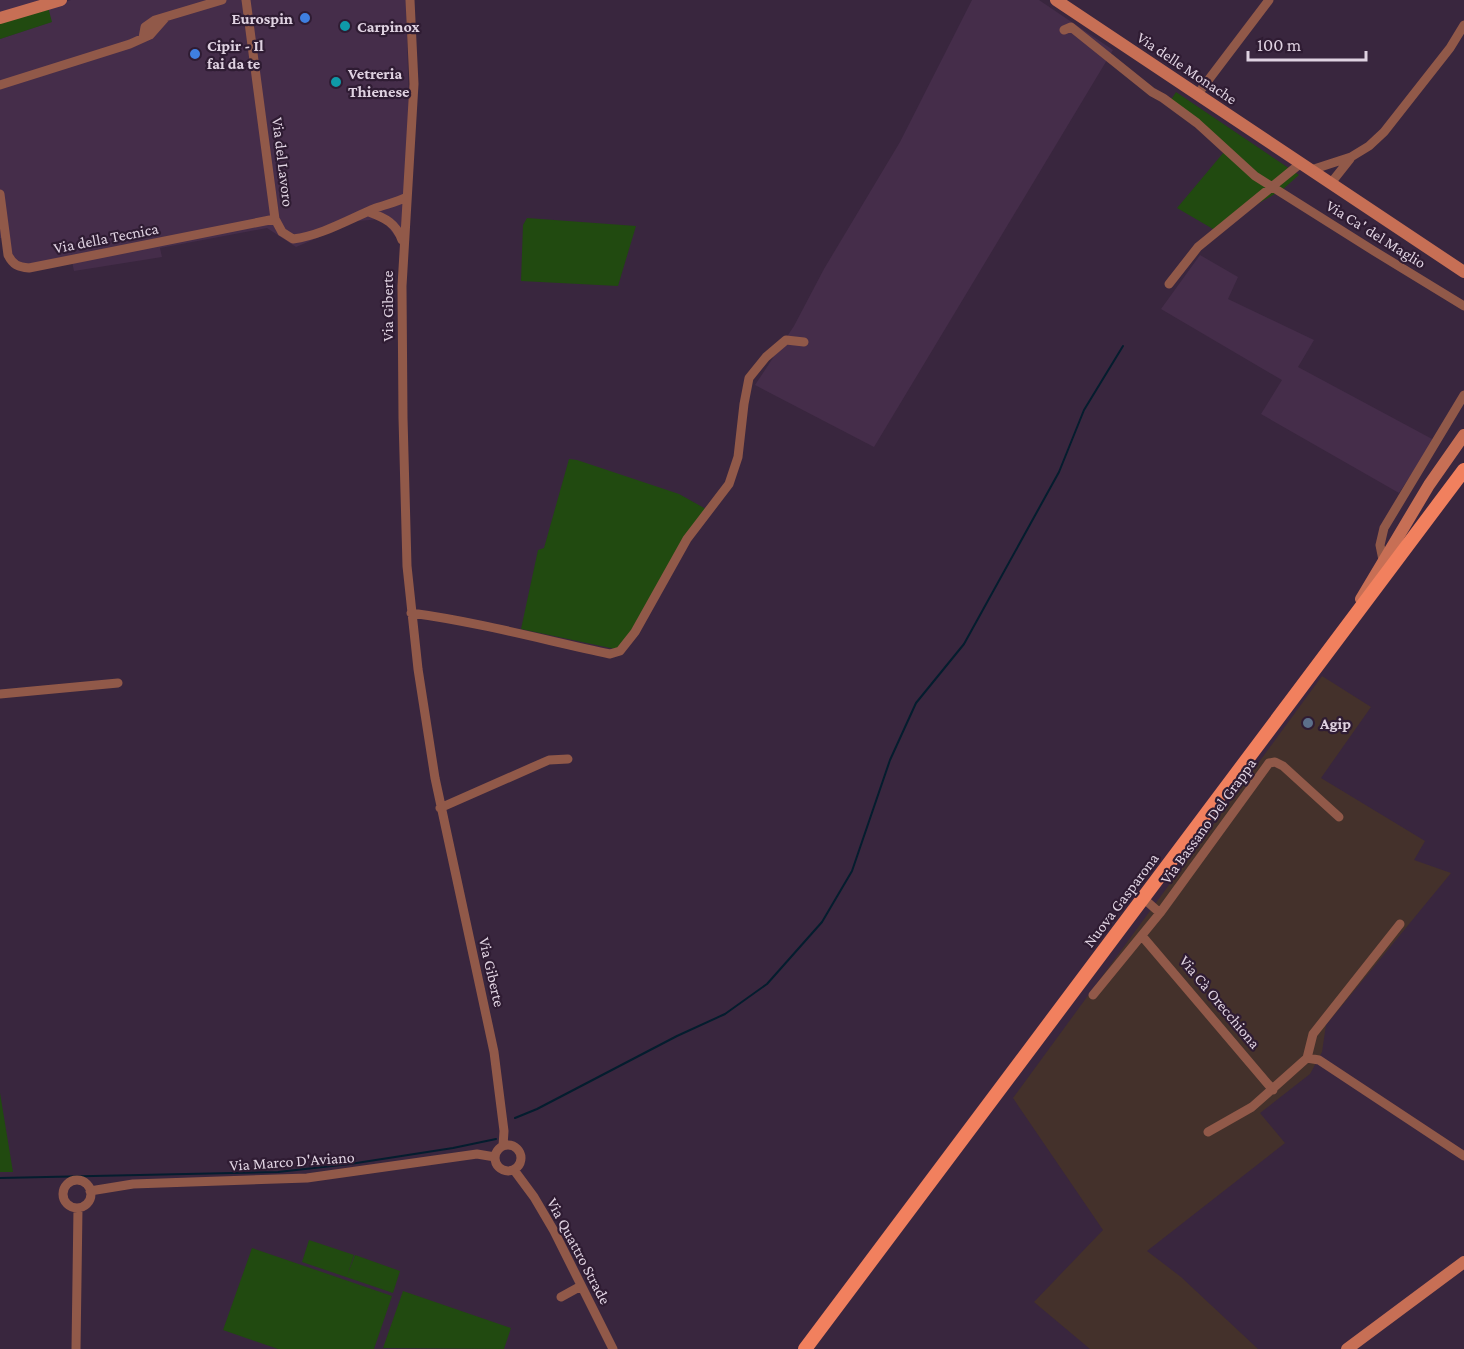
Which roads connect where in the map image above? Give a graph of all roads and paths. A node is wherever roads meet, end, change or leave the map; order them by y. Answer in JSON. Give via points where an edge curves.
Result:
{"nodes":[{"id":1,"x":61,"y":0,"type":"edge"},
{"id":2,"x":222,"y":0,"type":"edge"},
{"id":3,"x":246,"y":0,"type":"edge"},
{"id":4,"x":410,"y":0,"type":"edge"},
{"id":5,"x":1056,"y":0,"type":"edge"},
{"id":6,"x":1269,"y":0,"type":"edge"},
{"id":7,"x":0,"y":18,"type":"edge"},
{"id":8,"x":1464,"y":25,"type":"edge"},
{"id":9,"x":1064,"y":30,"type":"dead end"},
{"id":10,"x":0,"y":85,"type":"edge"},
{"id":11,"x":1197,"y":95,"type":"junction"},
{"id":12,"x":1351,"y":157,"type":"junction"},
{"id":13,"x":1306,"y":166,"type":"junction"},
{"id":14,"x":1331,"y":183,"type":"junction"},
{"id":15,"x":1273,"y":186,"type":"junction"},
{"id":16,"x":0,"y":194,"type":"edge"},
{"id":17,"x":407,"y":197,"type":"junction"},
{"id":18,"x":389,"y":204,"type":"junction"},
{"id":19,"x":369,"y":212,"type":"junction"},
{"id":20,"x":406,"y":213,"type":"junction"},
{"id":21,"x":275,"y":219,"type":"junction"},
{"id":22,"x":386,"y":219,"type":"junction"},
{"id":23,"x":403,"y":244,"type":"junction"},
{"id":24,"x":1464,"y":272,"type":"edge"},
{"id":25,"x":1169,"y":284,"type":"dead end"},
{"id":26,"x":1464,"y":306,"type":"edge"},
{"id":27,"x":804,"y":342,"type":"dead end"},
{"id":28,"x":1464,"y":395,"type":"edge"},
{"id":29,"x":1464,"y":435,"type":"edge"},
{"id":30,"x":1464,"y":470,"type":"edge"},
{"id":31,"x":1383,"y":560,"type":"junction"},
{"id":32,"x":411,"y":613,"type":"junction"},
{"id":33,"x":1318,"y":666,"type":"junction"},
{"id":34,"x":118,"y":683,"type":"dead end"},
{"id":35,"x":0,"y":694,"type":"edge"},
{"id":36,"x":568,"y":759,"type":"dead end"},
{"id":37,"x":440,"y":808,"type":"junction"},
{"id":38,"x":1339,"y":817,"type":"dead end"},
{"id":39,"x":1143,"y":898,"type":"junction"},
{"id":40,"x":1160,"y":913,"type":"junction"},
{"id":41,"x":1400,"y":924,"type":"dead end"},
{"id":42,"x":1142,"y":936,"type":"junction"},
{"id":43,"x":1093,"y":995,"type":"dead end"},
{"id":44,"x":1307,"y":1058,"type":"junction"},
{"id":45,"x":1273,"y":1090,"type":"junction"},
{"id":46,"x":1208,"y":1132,"type":"dead end"},
{"id":47,"x":502,"y":1146,"type":"junction"},
{"id":48,"x":1464,"y":1156,"type":"edge"},
{"id":49,"x":495,"y":1157,"type":"junction"},
{"id":50,"x":514,"y":1170,"type":"junction"},
{"id":51,"x":90,"y":1191,"type":"junction"},
{"id":52,"x":78,"y":1208,"type":"junction"},
{"id":53,"x":1464,"y":1262,"type":"edge"},
{"id":54,"x":581,"y":1286,"type":"junction"},
{"id":55,"x":561,"y":1297,"type":"dead end"},
{"id":56,"x":76,"y":1349,"type":"edge"},
{"id":57,"x":613,"y":1349,"type":"edge"},
{"id":58,"x":804,"y":1349,"type":"edge"},
{"id":59,"x":1347,"y":1349,"type":"edge"}],
"edges":[{"from":1,"to":7,"type":"street"},
{"from":2,"to":10,"type":"street","via":[[165,18],[143,38]]},
{"from":3,"to":21,"type":"street","name":"Via del Lavoro"},
{"from":4,"to":17,"type":"street","name":"Via Giberte","via":[[414,84]]},
{"from":5,"to":11,"type":"street","name":"Via delle Monache"},
{"from":6,"to":11,"type":"street"},
{"from":8,"to":12,"type":"street","via":[[1384,132]]},
{"from":9,"to":15,"type":"street","name":"Via Ca' del Maglio","via":[[1071,27],[1197,123],[1255,176]]},
{"from":11,"to":13,"type":"street","name":"Via delle Monache"},
{"from":12,"to":13,"type":"street"},
{"from":12,"to":14,"type":"street"},
{"from":13,"to":14,"type":"street","name":"Via delle Monache"},
{"from":13,"to":15,"type":"street"},
{"from":14,"to":24,"type":"street","name":"Via delle Monache"},
{"from":15,"to":25,"type":"street","via":[[1198,247]]},
{"from":15,"to":26,"type":"street","name":"Via Ca' del Maglio"},
{"from":16,"to":21,"type":"street","name":"Via della Tecnica","via":[[8,255],[18,267],[29,268]]},
{"from":17,"to":18,"type":"street","name":"Via del Lavoro"},
{"from":17,"to":20,"type":"street","name":"Via Giberte"},
{"from":18,"to":19,"type":"street","name":"Via del Lavoro"},
{"from":18,"to":20,"type":"street"},
{"from":19,"to":21,"type":"street","name":"Via del Lavoro","via":[[309,237],[293,239],[282,232]]},
{"from":19,"to":22,"type":"street"},
{"from":20,"to":22,"type":"street"},
{"from":20,"to":23,"type":"street","name":"Via Giberte"},
{"from":22,"to":23,"type":"street","via":[[398,230]]},
{"from":23,"to":32,"type":"street","name":"Via Giberte","via":[[403,418]]},
{"from":27,"to":32,"type":"street","via":[[786,340],[749,378],[738,457],[729,483],[687,538],[647,612],[620,651],[610,654],[461,619]]},
{"from":28,"to":31,"type":"street","via":[[1384,528],[1380,545]]},
{"from":29,"to":31,"type":"street"},
{"from":30,"to":33,"type":"main road","name":"Nuova Gasparona"},
{"from":31,"to":33,"type":"street"},
{"from":32,"to":37,"type":"street","name":"Via Giberte"},
{"from":33,"to":39,"type":"main road","name":"Nuova Gasparona"},
{"from":34,"to":35,"type":"street"},
{"from":36,"to":37,"type":"street","via":[[549,760]]},
{"from":37,"to":47,"type":"street","name":"Via Giberte","via":[[494,1052],[504,1131]]},
{"from":38,"to":40,"type":"street","name":"Via Bassano Del Grappa","via":[[1283,766],[1269,763]]},
{"from":39,"to":40,"type":"street"},
{"from":39,"to":58,"type":"main road","name":"Nuova Gasparona"},
{"from":40,"to":42,"type":"street","name":"Via Bassano Del Grappa"},
{"from":41,"to":44,"type":"street","via":[[1313,1034]]},
{"from":42,"to":43,"type":"street","name":"Via Bassano Del Grappa"},
{"from":42,"to":45,"type":"street","name":"Via Cà Orecchiona"},
{"from":44,"to":45,"type":"street"},
{"from":44,"to":48,"type":"street","via":[[1319,1060]]},
{"from":45,"to":46,"type":"street"},
{"from":47,"to":49,"type":"street"},
{"from":47,"to":50,"type":"street","via":[[512,1145],[521,1154]]},
{"from":49,"to":50,"type":"street","via":[[502,1170]]},
{"from":49,"to":51,"type":"street","name":"Via Marco D'Aviano","via":[[477,1154],[307,1178],[133,1185]]},
{"from":50,"to":54,"type":"street","name":"Via Quattro Strade","via":[[554,1231]]},
{"from":51,"to":52,"type":"street","via":[[89,1202]]},
{"from":51,"to":52,"type":"street","via":[[79,1181],[66,1186],[64,1199]]},
{"from":52,"to":56,"type":"street"},
{"from":53,"to":59,"type":"street"},
{"from":54,"to":55,"type":"street"},
{"from":54,"to":57,"type":"street","name":"Via Quattro Strade"}]}
